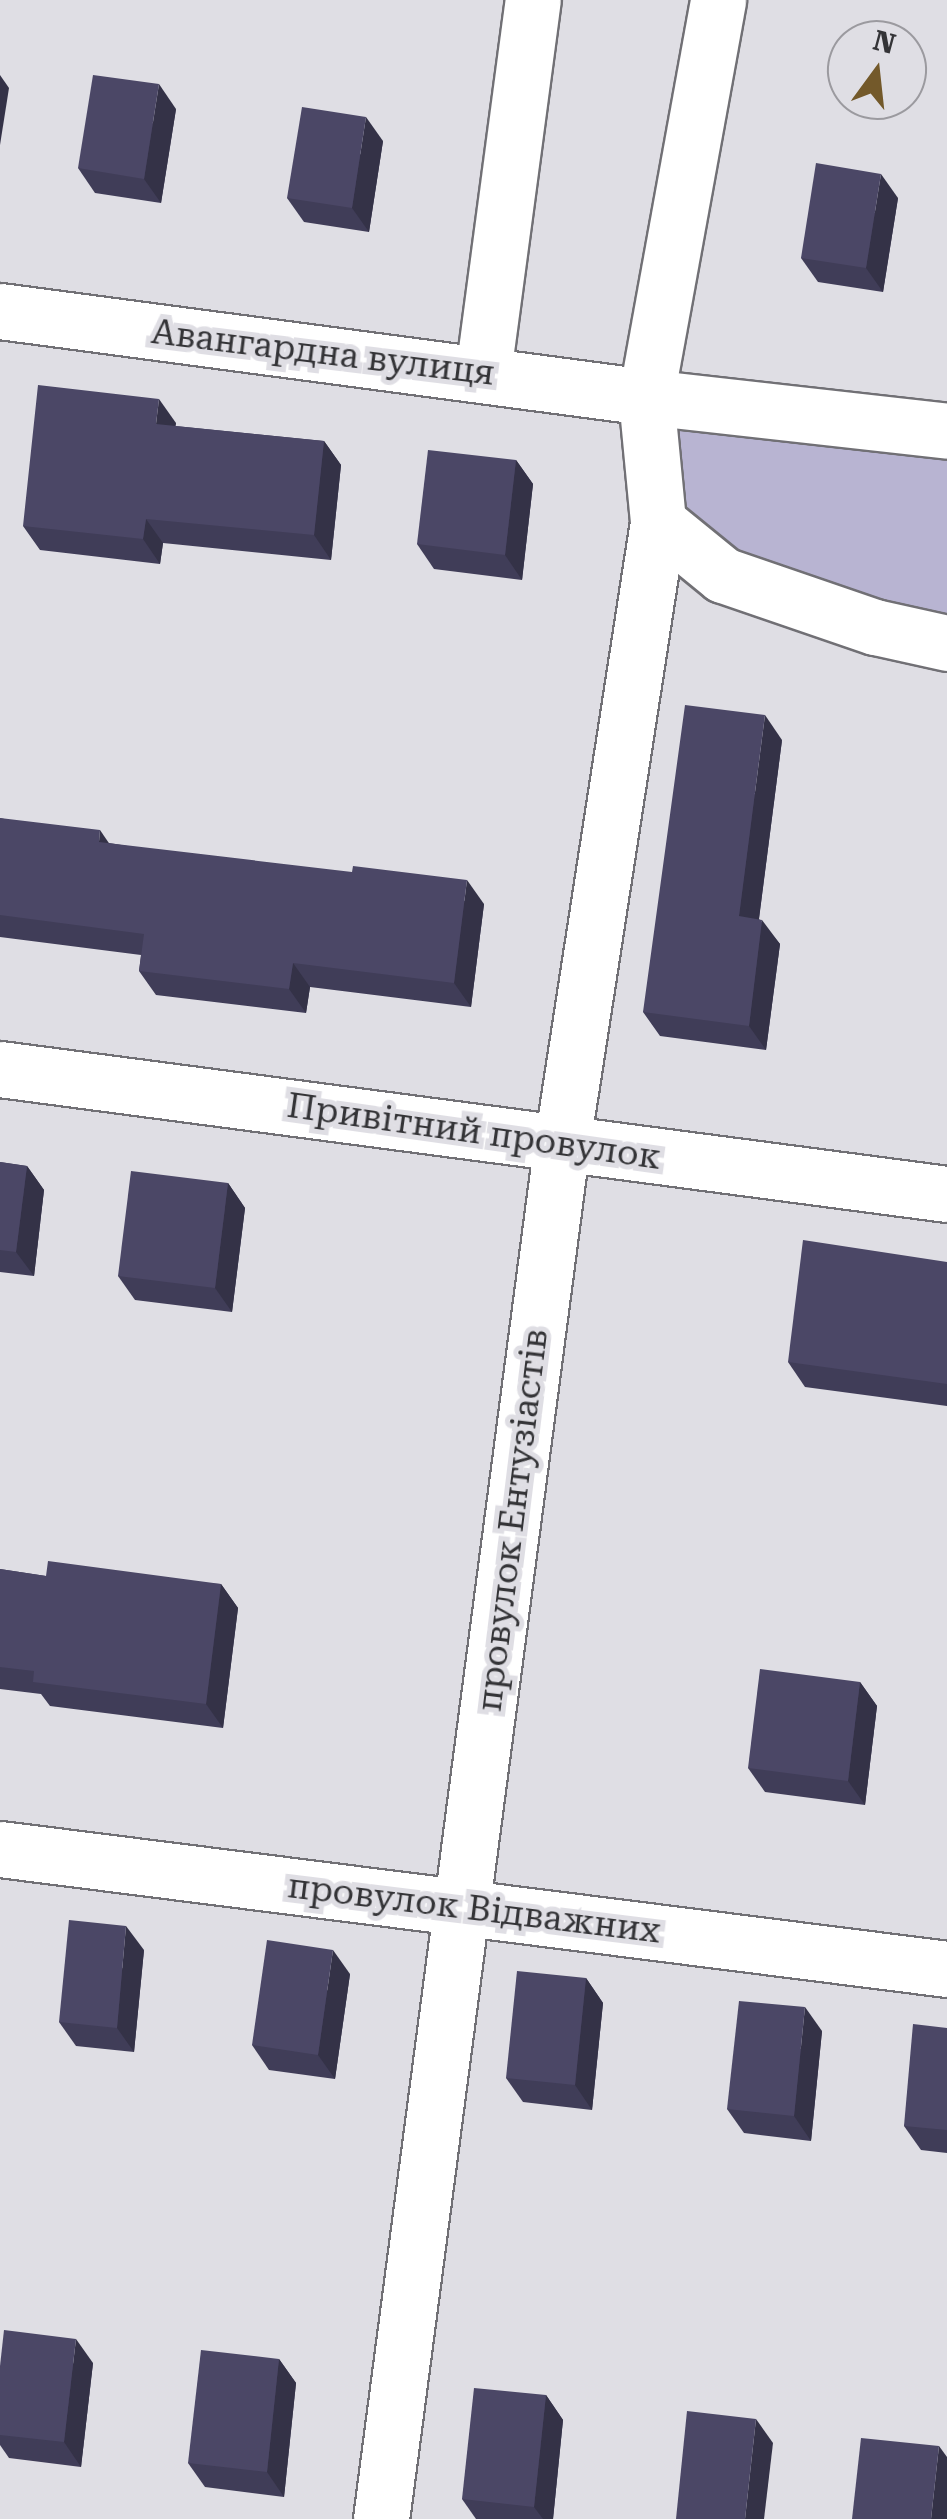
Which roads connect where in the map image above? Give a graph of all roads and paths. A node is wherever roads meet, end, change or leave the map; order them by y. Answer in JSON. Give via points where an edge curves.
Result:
{"nodes":[{"id":1,"x":534,"y":0,"type":"edge"},
{"id":2,"x":718,"y":0,"type":"edge"},
{"id":3,"x":0,"y":311,"type":"edge"},
{"id":4,"x":483,"y":373,"type":"junction"},
{"id":5,"x":646,"y":397,"type":"junction"},
{"id":6,"x":947,"y":430,"type":"edge"},
{"id":7,"x":658,"y":522,"type":"junction"},
{"id":8,"x":947,"y":642,"type":"edge"},
{"id":9,"x":0,"y":1069,"type":"edge"},
{"id":10,"x":562,"y":1143,"type":"junction"},
{"id":11,"x":947,"y":1194,"type":"edge"},
{"id":12,"x":0,"y":1849,"type":"edge"},
{"id":13,"x":462,"y":1907,"type":"junction"},
{"id":14,"x":947,"y":1968,"type":"edge"},
{"id":15,"x":381,"y":2519,"type":"edge"}],
"edges":[{"from":1,"to":4,"type":"street"},
{"from":2,"to":5,"type":"street"},
{"from":3,"to":4,"type":"street","name":"Авангардна вулиця"},
{"from":4,"to":5,"type":"street","name":"Авангардна вулиця"},
{"from":5,"to":6,"type":"street","name":"Авангардна вулиця"},
{"from":5,"to":7,"type":"street"},
{"from":7,"to":8,"type":"street","via":[[723,575],[876,626]]},
{"from":7,"to":10,"type":"street","name":"провулок Ентузіастів"},
{"from":9,"to":10,"type":"street","name":"Привітний провулок"},
{"from":10,"to":11,"type":"street","name":"Привітний провулок"},
{"from":10,"to":13,"type":"street","name":"провулок Ентузіастів"},
{"from":12,"to":13,"type":"street","name":"провулок Відважних"},
{"from":13,"to":14,"type":"street","name":"провулок Відважних"},
{"from":13,"to":15,"type":"street","name":"провулок Ентузіастів"}]}
